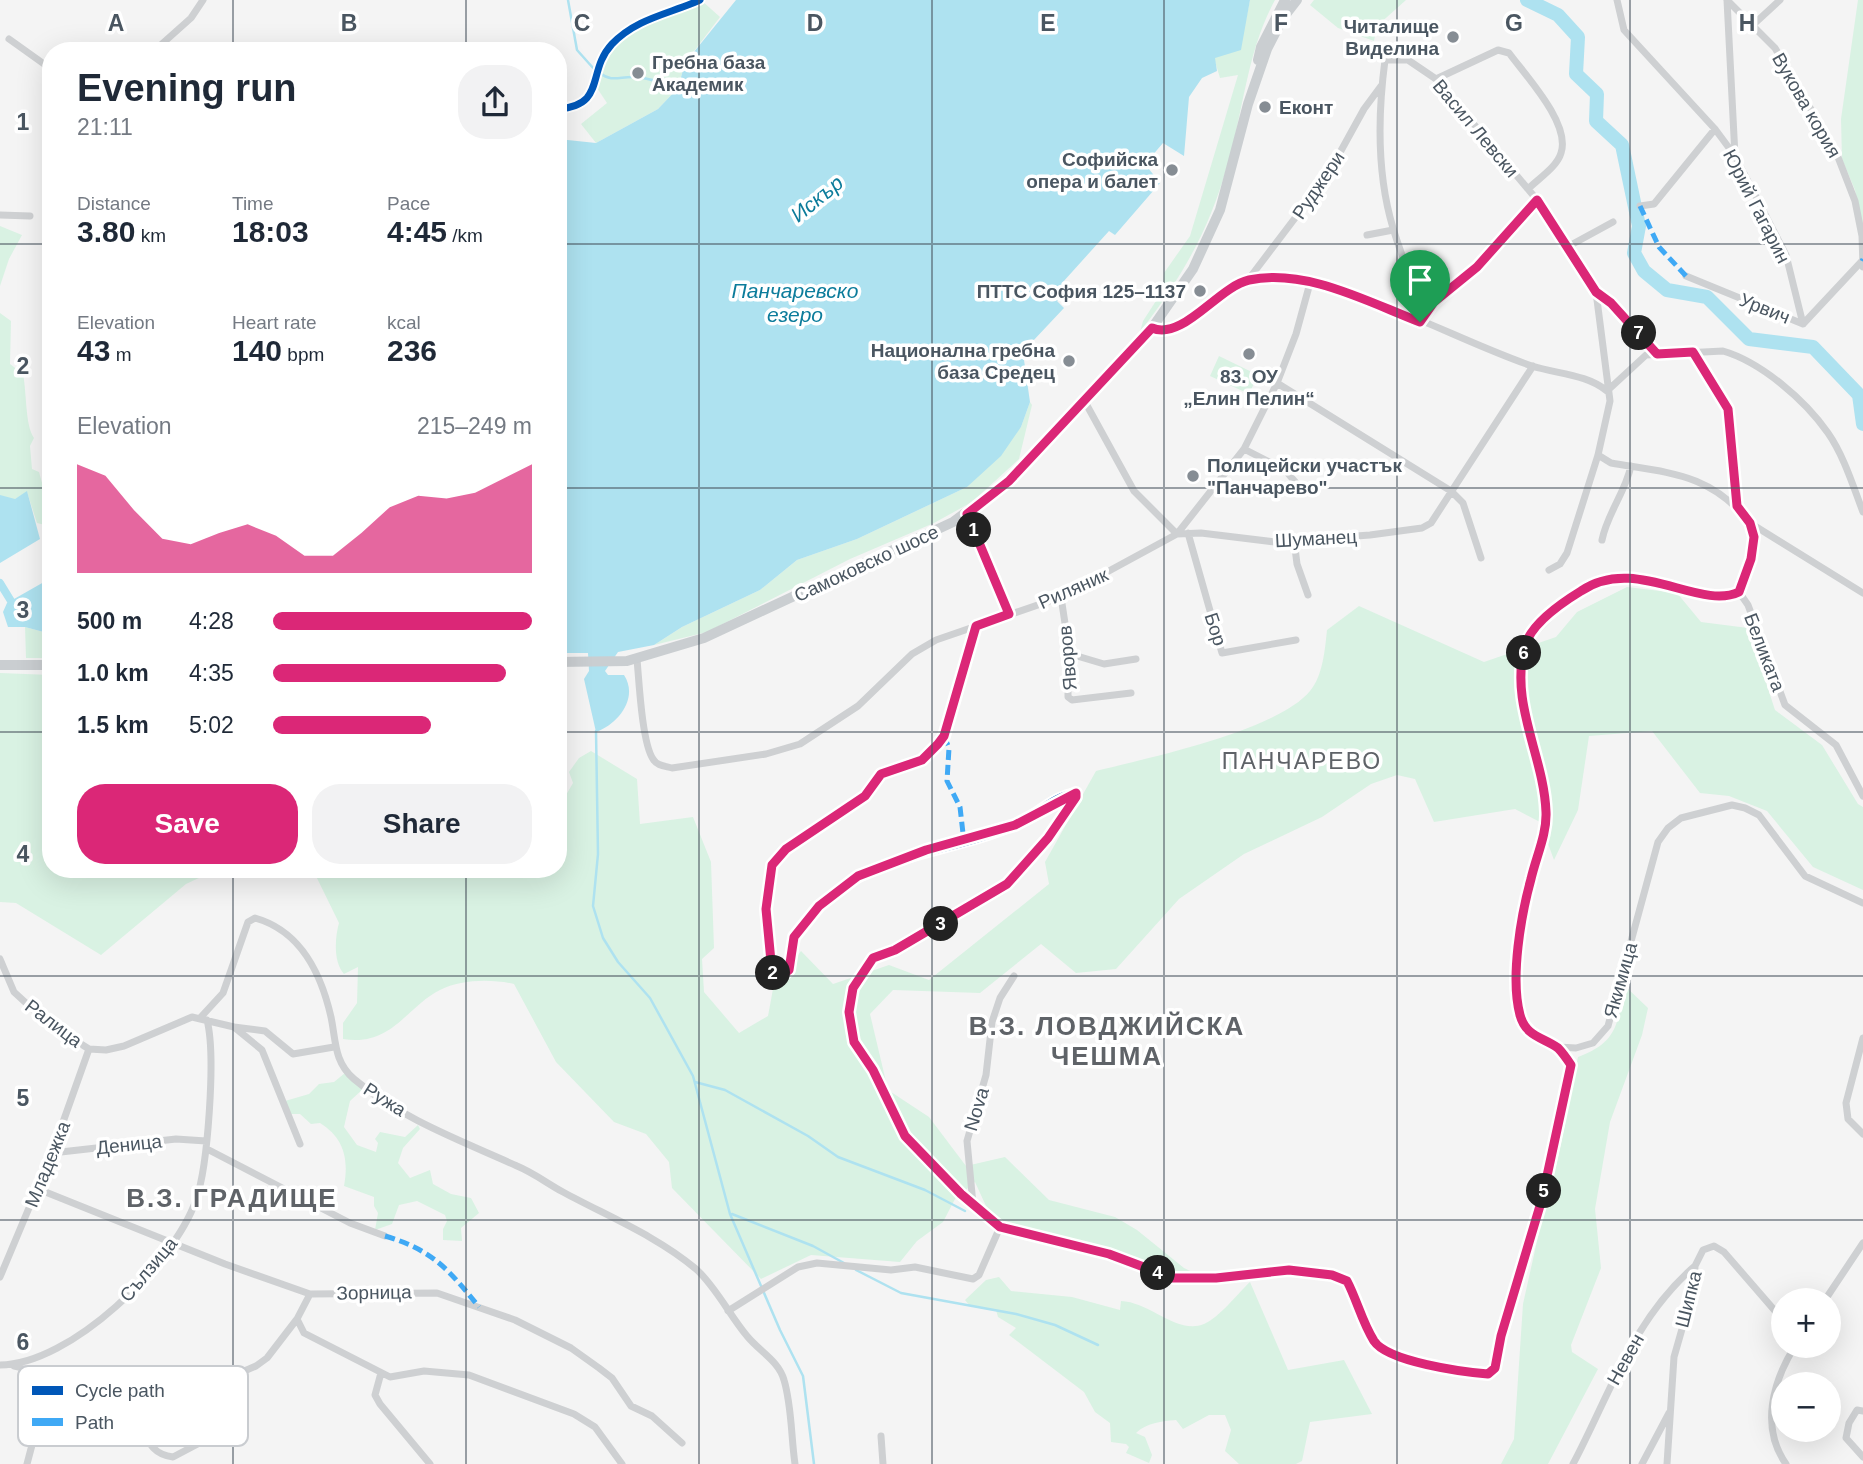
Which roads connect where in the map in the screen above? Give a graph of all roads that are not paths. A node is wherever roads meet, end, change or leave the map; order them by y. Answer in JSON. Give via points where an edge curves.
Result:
{"nodes":[{"id":1,"x":203,"y":0,"type":"edge"},
{"id":2,"x":1285,"y":0,"type":"edge"},
{"id":3,"x":1297,"y":0,"type":"edge"},
{"id":4,"x":1617,"y":0,"type":"edge"},
{"id":5,"x":1727,"y":0,"type":"edge"},
{"id":6,"x":1780,"y":0,"type":"edge"},
{"id":7,"x":1754,"y":24,"type":"junction"},
{"id":8,"x":9,"y":39,"type":"dead end"},
{"id":9,"x":164,"y":42,"type":"edge"},
{"id":10,"x":42,"y":63,"type":"edge"},
{"id":11,"x":1436,"y":79,"type":"junction"},
{"id":12,"x":1381,"y":86,"type":"junction"},
{"id":13,"x":1248,"y":104,"type":"junction"},
{"id":14,"x":1715,"y":130,"type":"junction"},
{"id":15,"x":1735,"y":156,"type":"junction"},
{"id":16,"x":1528,"y":189,"type":"junction"},
{"id":17,"x":1537,"y":200,"type":"junction"},
{"id":18,"x":1640,"y":206,"type":"dead end"},
{"id":19,"x":0,"y":215,"type":"edge"},
{"id":20,"x":30,"y":216,"type":"dead end"},
{"id":21,"x":1612,"y":222,"type":"dead end"},
{"id":22,"x":1393,"y":230,"type":"junction"},
{"id":23,"x":1367,"y":234,"type":"dead end"},
{"id":24,"x":1569,"y":246,"type":"junction"},
{"id":25,"x":1863,"y":264,"type":"edge"},
{"id":26,"x":1686,"y":276,"type":"dead end"},
{"id":27,"x":1248,"y":280,"type":"junction"},
{"id":28,"x":1310,"y":283,"type":"junction"},
{"id":29,"x":1596,"y":292,"type":"junction"},
{"id":30,"x":1420,"y":322,"type":"junction"},
{"id":31,"x":1803,"y":324,"type":"junction"},
{"id":32,"x":1152,"y":328,"type":"junction"},
{"id":33,"x":1693,"y":352,"type":"junction"},
{"id":34,"x":1657,"y":354,"type":"junction"},
{"id":35,"x":1533,"y":366,"type":"junction"},
{"id":36,"x":1277,"y":383,"type":"junction"},
{"id":37,"x":1607,"y":391,"type":"junction"},
{"id":38,"x":1084,"y":400,"type":"junction"},
{"id":39,"x":1244,"y":449,"type":"junction"},
{"id":40,"x":1598,"y":455,"type":"junction"},
{"id":41,"x":1631,"y":466,"type":"junction"},
{"id":42,"x":1297,"y":484,"type":"dead end"},
{"id":43,"x":1451,"y":491,"type":"junction"},
{"id":44,"x":1737,"y":506,"type":"junction"},
{"id":45,"x":1863,"y":512,"type":"edge"},
{"id":46,"x":967,"y":514,"type":"junction"},
{"id":47,"x":1750,"y":523,"type":"junction"},
{"id":48,"x":1188,"y":533,"type":"junction"},
{"id":49,"x":1177,"y":534,"type":"junction"},
{"id":50,"x":1294,"y":540,"type":"junction"},
{"id":51,"x":1602,"y":540,"type":"dead end"},
{"id":52,"x":1481,"y":558,"type":"dead end"},
{"id":53,"x":1549,"y":570,"type":"dead end"},
{"id":54,"x":1862,"y":590,"type":"edge"},
{"id":55,"x":1739,"y":592,"type":"junction"},
{"id":56,"x":1308,"y":595,"type":"dead end"},
{"id":57,"x":1061,"y":597,"type":"junction"},
{"id":58,"x":1009,"y":614,"type":"junction"},
{"id":59,"x":976,"y":626,"type":"junction"},
{"id":60,"x":1296,"y":640,"type":"dead end"},
{"id":61,"x":1068,"y":653,"type":"junction"},
{"id":62,"x":637,"y":659,"type":"junction"},
{"id":63,"x":1136,"y":659,"type":"dead end"},
{"id":64,"x":567,"y":662,"type":"edge"},
{"id":65,"x":42,"y":664,"type":"edge"},
{"id":66,"x":0,"y":665,"type":"edge"},
{"id":67,"x":1131,"y":693,"type":"dead end"},
{"id":68,"x":1863,"y":796,"type":"edge"},
{"id":69,"x":1863,"y":903,"type":"edge"},
{"id":70,"x":0,"y":959,"type":"edge"},
{"id":71,"x":1014,"y":976,"type":"dead end"},
{"id":72,"x":204,"y":1019,"type":"junction"},
{"id":73,"x":234,"y":1027,"type":"junction"},
{"id":74,"x":1863,"y":1038,"type":"edge"},
{"id":75,"x":334,"y":1047,"type":"junction"},
{"id":76,"x":1557,"y":1047,"type":"junction"},
{"id":77,"x":89,"y":1049,"type":"junction"},
{"id":78,"x":1863,"y":1134,"type":"edge"},
{"id":79,"x":300,"y":1144,"type":"dead end"},
{"id":80,"x":206,"y":1145,"type":"junction"},
{"id":81,"x":52,"y":1153,"type":"junction"},
{"id":82,"x":38,"y":1189,"type":"junction"},
{"id":83,"x":974,"y":1204,"type":"junction"},
{"id":84,"x":1000,"y":1227,"type":"junction"},
{"id":85,"x":385,"y":1236,"type":"dead end"},
{"id":86,"x":173,"y":1241,"type":"junction"},
{"id":87,"x":1862,"y":1247,"type":"edge"},
{"id":88,"x":1695,"y":1266,"type":"junction"},
{"id":89,"x":0,"y":1277,"type":"edge"},
{"id":90,"x":1833,"y":1288,"type":"edge"},
{"id":91,"x":310,"y":1294,"type":"junction"},
{"id":92,"x":1771,"y":1306,"type":"edge"},
{"id":93,"x":727,"y":1311,"type":"junction"},
{"id":94,"x":297,"y":1319,"type":"junction"},
{"id":95,"x":1791,"y":1358,"type":"edge"},
{"id":96,"x":0,"y":1365,"type":"edge"},
{"id":97,"x":9,"y":1365,"type":"junction"},
{"id":98,"x":18,"y":1368,"type":"edge"},
{"id":99,"x":248,"y":1369,"type":"edge"},
{"id":100,"x":381,"y":1373,"type":"junction"},
{"id":101,"x":1863,"y":1411,"type":"edge"},
{"id":102,"x":1669,"y":1413,"type":"junction"},
{"id":103,"x":881,"y":1436,"type":"dead end"},
{"id":104,"x":682,"y":1443,"type":"dead end"},
{"id":105,"x":32,"y":1446,"type":"edge"},
{"id":106,"x":152,"y":1446,"type":"edge"},
{"id":107,"x":194,"y":1446,"type":"edge"},
{"id":108,"x":1863,"y":1457,"type":"edge"},
{"id":109,"x":27,"y":1464,"type":"edge"},
{"id":110,"x":430,"y":1464,"type":"edge"},
{"id":111,"x":622,"y":1464,"type":"edge"},
{"id":112,"x":795,"y":1464,"type":"edge"},
{"id":113,"x":883,"y":1464,"type":"edge"},
{"id":114,"x":1573,"y":1464,"type":"edge"},
{"id":115,"x":1642,"y":1464,"type":"edge"},
{"id":116,"x":1667,"y":1464,"type":"edge"},
{"id":117,"x":1786,"y":1464,"type":"edge"}],
"edges":[{"from":1,"to":9,"type":"street"},
{"from":2,"to":13,"type":"main road","name":"Самоковско шосе","via":[[1261,47]]},
{"from":3,"to":13,"type":"main road","name":"Самоковско шосе","via":[[1267,49]]},
{"from":4,"to":14,"type":"street","name":"Юрий Гагарин","via":[[1624,30]]},
{"from":5,"to":7,"type":"street","name":"Вукова кория"},
{"from":5,"to":15,"type":"street"},
{"from":6,"to":7,"type":"street"},
{"from":7,"to":25,"type":"street","name":"Вукова кория","via":[[1775,48],[1836,152],[1856,201]]},
{"from":8,"to":10,"type":"street"},
{"from":11,"to":12,"type":"street","name":"Васил Левски","via":[[1408,60],[1385,60]]},
{"from":11,"to":16,"type":"street","name":"Васил Левски"},
{"from":11,"to":16,"type":"street","via":[[1498,50],[1509,53],[1556,118],[1563,139],[1561,155]]},
{"from":12,"to":22,"type":"street","via":[[1382,163]]},
{"from":12,"to":27,"type":"street","name":"Руджери","via":[[1327,176]]},
{"from":13,"to":32,"type":"main road","name":"Самоковско шосе","via":[[1206,245]]},
{"from":14,"to":15,"type":"street","name":"Юрий Гагарин"},
{"from":14,"to":18,"type":"street","via":[[1654,204]]},
{"from":15,"to":31,"type":"street","name":"Юрий Гагарин","via":[[1786,255]]},
{"from":16,"to":17,"type":"street","name":"Васил Левски"},
{"from":17,"to":24,"type":"street","name":"Васил Левски"},
{"from":17,"to":30,"type":"street","via":[[1477,267],[1434,302]]},
{"from":19,"to":20,"type":"street"},
{"from":21,"to":24,"type":"street"},
{"from":22,"to":23,"type":"street"},
{"from":22,"to":30,"type":"street"},
{"from":24,"to":29,"type":"street","name":"Васил Левски"},
{"from":25,"to":31,"type":"street","name":"Урвич"},
{"from":26,"to":31,"type":"street","name":"Урвич"},
{"from":27,"to":28,"type":"street"},
{"from":27,"to":32,"type":"street","via":[[1174,330]]},
{"from":28,"to":30,"type":"street"},
{"from":28,"to":36,"type":"street","name":"Риляник"},
{"from":29,"to":34,"type":"street"},
{"from":29,"to":37,"type":"street","name":"Васил Левски"},
{"from":30,"to":35,"type":"street"},
{"from":32,"to":38,"type":"main road","name":"Самоковско шосе"},
{"from":33,"to":34,"type":"street"},
{"from":33,"to":44,"type":"street","via":[[1728,409]]},
{"from":33,"to":45,"type":"street","via":[[1734,354],[1790,393],[1828,433]]},
{"from":34,"to":37,"type":"street","via":[[1636,361]]},
{"from":35,"to":37,"type":"street","via":[[1591,381]]},
{"from":35,"to":43,"type":"street","name":"Шуманец"},
{"from":36,"to":39,"type":"street","name":"Риляник"},
{"from":36,"to":43,"type":"street"},
{"from":37,"to":40,"type":"street","name":"Васил Левски","via":[[1610,401]]},
{"from":38,"to":46,"type":"main road","name":"Самоковско шосе","via":[[1009,481]]},
{"from":38,"to":49,"type":"street","via":[[1134,491]]},
{"from":39,"to":42,"type":"street","via":[[1285,470]]},
{"from":39,"to":49,"type":"street","name":"Риляник"},
{"from":40,"to":41,"type":"street"},
{"from":40,"to":53,"type":"street","name":"Васил Левски","via":[[1567,554]]},
{"from":41,"to":44,"type":"street","via":[[1698,479]]},
{"from":41,"to":51,"type":"street"},
{"from":43,"to":50,"type":"street","name":"Шуманец","via":[[1422,528]]},
{"from":43,"to":52,"type":"street","via":[[1463,503]]},
{"from":44,"to":47,"type":"street"},
{"from":46,"to":58,"type":"street"},
{"from":46,"to":62,"type":"main road","name":"Самоковско шосе","via":[[704,638]]},
{"from":47,"to":54,"type":"street"},
{"from":47,"to":55,"type":"street","name":"Беликата","via":[[1754,537],[1751,559]]},
{"from":48,"to":49,"type":"street","name":"Шуманец"},
{"from":48,"to":50,"type":"street","name":"Шуманец"},
{"from":48,"to":60,"type":"street","name":"Бор","via":[[1222,653]]},
{"from":49,"to":57,"type":"street","name":"Риляник"},
{"from":50,"to":56,"type":"street"},
{"from":55,"to":68,"type":"street","name":"Беликата","via":[[1786,705],[1836,745]]},
{"from":55,"to":76,"type":"street","via":[[1718,596],[1630,578],[1599,581],[1565,602],[1525,643],[1522,699],[1546,815],[1523,912],[1516,991],[1521,1019],[1530,1032]]},
{"from":57,"to":58,"type":"street","name":"Риляник"},
{"from":57,"to":61,"type":"street","name":"Яворов"},
{"from":58,"to":59,"type":"street","name":"Риляник"},
{"from":59,"to":62,"type":"street","name":"Риляник","via":[[912,654],[858,706],[800,744],[766,754],[672,768],[658,765],[651,757]]},
{"from":59,"to":83,"type":"street","via":[[944,736],[922,760],[881,774],[865,796],[786,849],[772,865],[766,909],[772,972],[777,977],[786,975],[794,937],[819,906],[858,876],[926,850],[1015,825],[1073,792],[1076,797],[1048,838],[1007,884],[895,950],[873,958],[851,994],[854,1042],[905,1136]]},
{"from":61,"to":63,"type":"street","via":[[1104,664]]},
{"from":61,"to":67,"type":"street","name":"Яворов","via":[[1072,701]]},
{"from":62,"to":64,"type":"main road","name":"Самоковско шосе"},
{"from":65,"to":66,"type":"main road"},
{"from":69,"to":76,"type":"street","name":"Якимица","via":[[1805,876],[1759,815],[1745,808],[1732,805],[1681,818],[1668,828],[1653,855],[1608,1026],[1593,1043]]},
{"from":70,"to":77,"type":"street","name":"Ралица","via":[[14,992],[60,1032]]},
{"from":71,"to":83,"type":"street","name":"Nova","via":[[992,1022],[986,1075],[967,1141]]},
{"from":72,"to":73,"type":"street"},
{"from":72,"to":75,"type":"street","name":"Ружа","via":[[223,993],[245,925],[255,918],[270,922],[293,939],[312,963],[332,1019]]},
{"from":72,"to":77,"type":"street","name":"Ралица","via":[[186,1018],[115,1049]]},
{"from":72,"to":80,"type":"street","name":"Сълзица","via":[[210,1061]]},
{"from":73,"to":75,"type":"street","via":[[265,1031],[293,1054]]},
{"from":73,"to":79,"type":"street","via":[[262,1050]]},
{"from":74,"to":78,"type":"street","via":[[1846,1103],[1848,1119]]},
{"from":75,"to":93,"type":"street","name":"Ружа","via":[[346,1072],[369,1091],[482,1153],[530,1171],[649,1238],[696,1270]]},
{"from":76,"to":84,"type":"street","via":[[1571,1065],[1563,1109],[1495,1368],[1488,1374],[1433,1366],[1387,1351],[1376,1343],[1347,1281],[1332,1275],[1289,1270],[1173,1278],[1109,1254]]},
{"from":77,"to":81,"type":"street","name":"Младежка"},
{"from":80,"to":81,"type":"street","name":"Деница","via":[[176,1139]]},
{"from":80,"to":85,"type":"street","name":"Деница","via":[[358,1227]]},
{"from":80,"to":86,"type":"street","name":"Сълзица","via":[[195,1203]]},
{"from":81,"to":82,"type":"street","name":"Младежка"},
{"from":82,"to":86,"type":"street","name":"Зорница"},
{"from":82,"to":89,"type":"street","name":"Младежка"},
{"from":83,"to":84,"type":"street"},
{"from":84,"to":93,"type":"street","via":[[973,1279],[915,1267],[891,1270],[817,1263],[798,1267]]},
{"from":86,"to":91,"type":"street","name":"Зорница"},
{"from":86,"to":97,"type":"street","name":"Сълзица","via":[[147,1276],[85,1333]]},
{"from":87,"to":90,"type":"street"},
{"from":88,"to":92,"type":"street","name":"Шипка","via":[[1705,1247],[1719,1248]]},
{"from":88,"to":102,"type":"street","name":"Шипка","via":[[1695,1282],[1676,1342]]},
{"from":88,"to":114,"type":"street","name":"Невен","via":[[1634,1337]]},
{"from":91,"to":94,"type":"street"},
{"from":91,"to":104,"type":"street","name":"Зорница","via":[[437,1293],[515,1320],[599,1368],[612,1378],[631,1406],[652,1416]]},
{"from":93,"to":112,"type":"street","name":"Ружа","via":[[784,1378]]},
{"from":94,"to":99,"type":"street","via":[[256,1366]]},
{"from":94,"to":100,"type":"street","via":[[304,1333]]},
{"from":95,"to":117,"type":"street","via":[[1773,1400],[1770,1428]]},
{"from":96,"to":97,"type":"street","name":"Сълзица"},
{"from":97,"to":98,"type":"street"},
{"from":100,"to":110,"type":"street","via":[[375,1395]]},
{"from":100,"to":111,"type":"street","via":[[398,1378],[424,1371],[469,1375],[574,1414],[595,1427]]},
{"from":101,"to":108,"type":"street","via":[[1857,1410],[1846,1438]]},
{"from":102,"to":115,"type":"street"},
{"from":102,"to":116,"type":"street","name":"Шипка"},
{"from":103,"to":113,"type":"street"},
{"from":105,"to":109,"type":"street"},
{"from":106,"to":107,"type":"street","via":[[173,1457]]}]}
